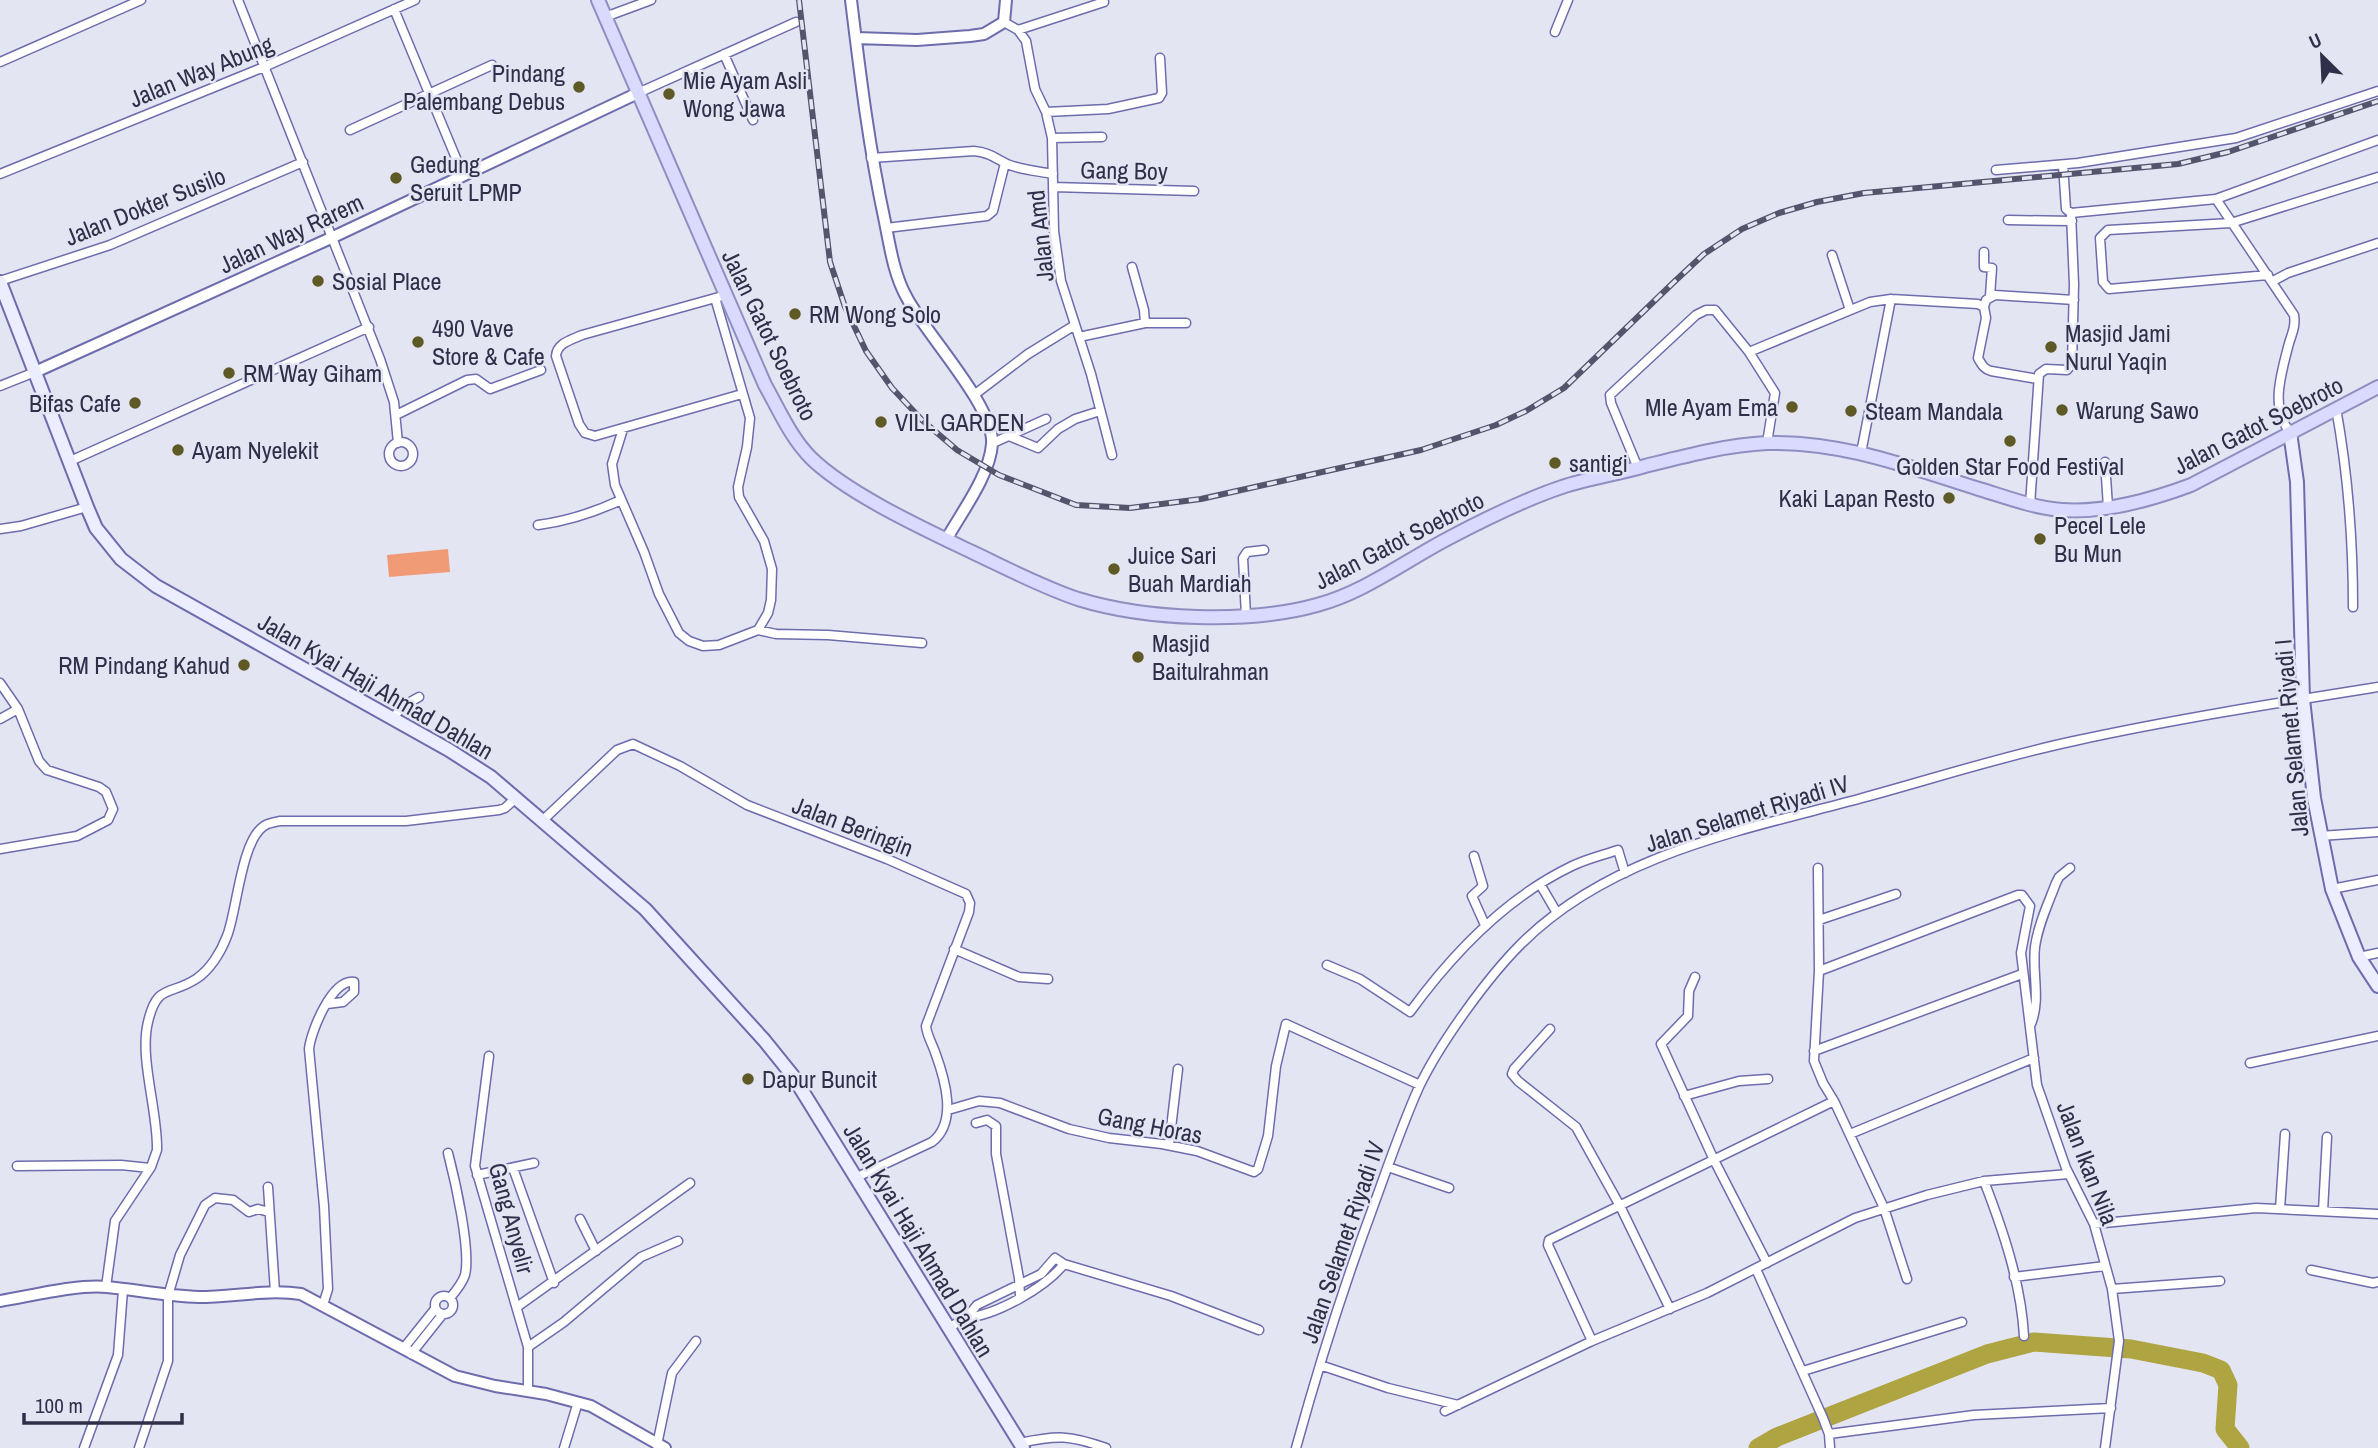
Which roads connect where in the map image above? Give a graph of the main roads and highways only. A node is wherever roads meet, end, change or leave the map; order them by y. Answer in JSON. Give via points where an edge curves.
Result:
{"nodes":[{"id":1,"x":598,"y":0,"type":"edge"},
{"id":2,"x":0,"y":282,"type":"edge"},
{"id":3,"x":2378,"y":387,"type":"edge"},
{"id":4,"x":2290,"y":432,"type":"junction"},
{"id":5,"x":2378,"y":986,"type":"edge"},
{"id":6,"x":1022,"y":1445,"type":"edge"}],
"edges":[{"from":1,"to":4,"type":"main road","name":"Jalan Gatot Soebroto","via":[[720,296],[765,386],[808,456],[844,483],[946,540],[1074,597],[1106,606],[1151,613],[1246,616],[1291,611],[1330,601],[1386,575],[1447,539],[1539,495],[1735,446],[1827,446],[2061,510],[2108,507],[2162,495],[2191,485]]},
{"from":2,"to":6,"type":"main road","name":"Jalan Kyai Haji Ahmad Dahlan","via":[[68,462],[107,543],[136,573],[470,763],[645,909],[785,1065]]},
{"from":3,"to":4,"type":"main road","name":"Jalan Gatot Soebroto"},
{"from":4,"to":5,"type":"main road","name":"Jalan Selamet Riyadi I","via":[[2298,482],[2303,699],[2320,836],[2332,889],[2359,957]]}]}
